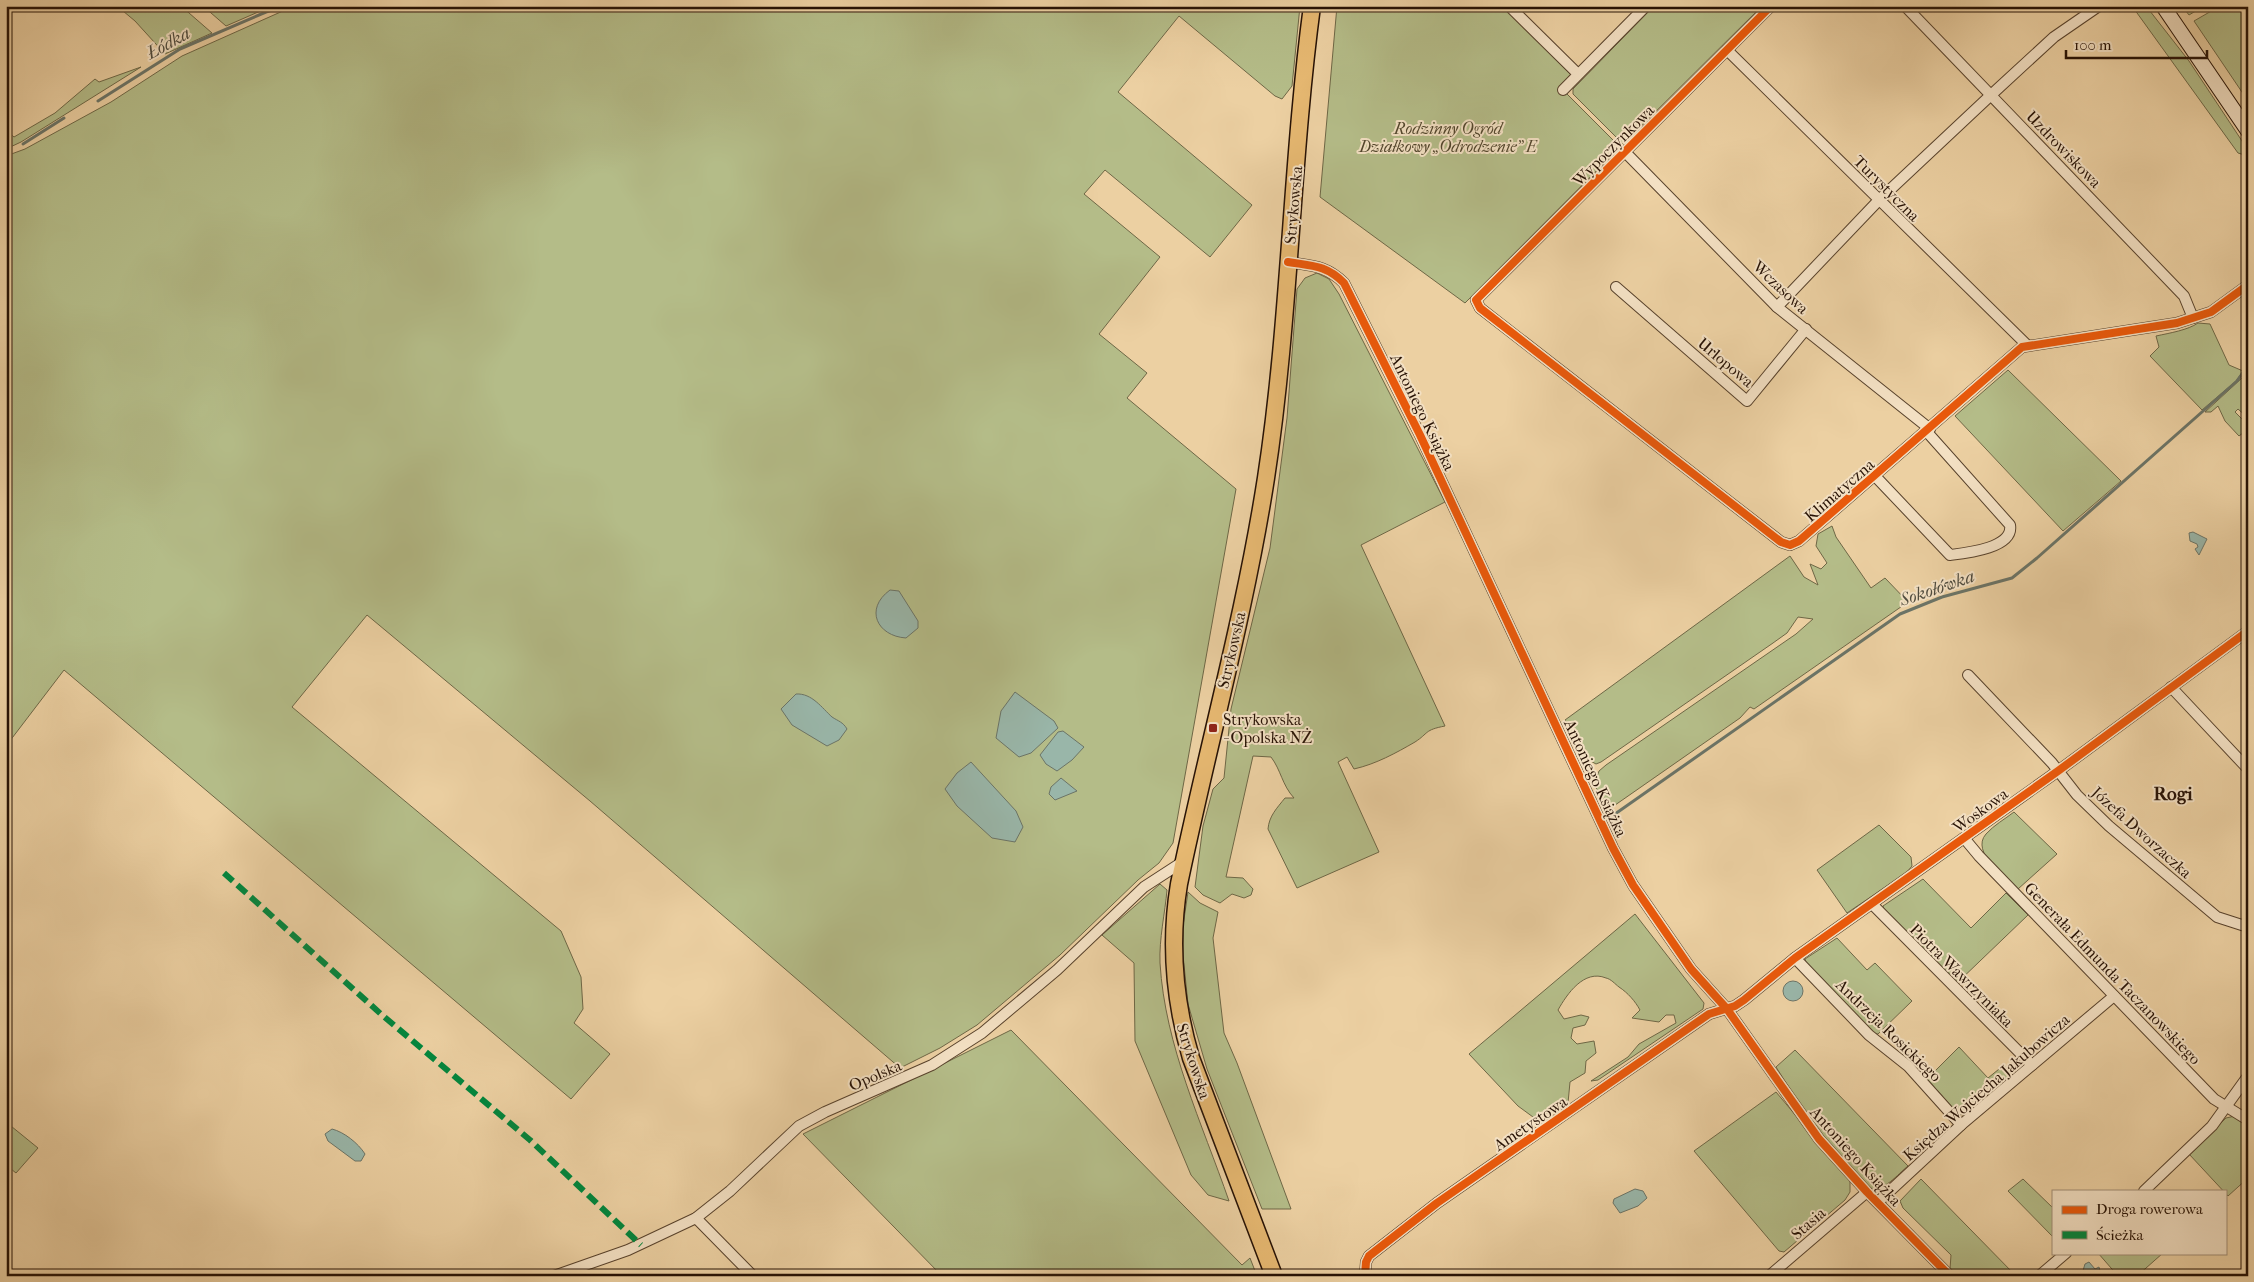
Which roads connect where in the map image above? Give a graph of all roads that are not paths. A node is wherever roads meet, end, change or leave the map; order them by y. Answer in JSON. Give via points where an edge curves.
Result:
{"nodes":[{"id":1,"x":1312,"y":6,"type":"edge"},
{"id":2,"x":1509,"y":6,"type":"edge"},
{"id":3,"x":1646,"y":6,"type":"edge"},
{"id":4,"x":1771,"y":6,"type":"edge"},
{"id":5,"x":1905,"y":6,"type":"edge"},
{"id":6,"x":2099,"y":6,"type":"edge"},
{"id":7,"x":2163,"y":6,"type":"edge"},
{"id":8,"x":1727,"y":50,"type":"junction"},
{"id":9,"x":1578,"y":74,"type":"junction"},
{"id":10,"x":1563,"y":90,"type":"dead end"},
{"id":11,"x":1991,"y":95,"type":"junction"},
{"id":12,"x":2248,"y":131,"type":"edge"},
{"id":13,"x":1625,"y":152,"type":"junction"},
{"id":14,"x":1878,"y":201,"type":"junction"},
{"id":15,"x":1288,"y":262,"type":"junction"},
{"id":16,"x":2248,"y":285,"type":"edge"},
{"id":17,"x":1616,"y":287,"type":"dead end"},
{"id":18,"x":1477,"y":303,"type":"joint"},
{"id":19,"x":1777,"y":307,"type":"junction"},
{"id":20,"x":2193,"y":318,"type":"junction"},
{"id":21,"x":1806,"y":329,"type":"junction"},
{"id":22,"x":2027,"y":345,"type":"junction"},
{"id":23,"x":1929,"y":431,"type":"junction"},
{"id":24,"x":1875,"y":476,"type":"junction"},
{"id":25,"x":2248,"y":632,"type":"edge"},
{"id":26,"x":1968,"y":675,"type":"dead end"},
{"id":27,"x":2171,"y":687,"type":"junction"},
{"id":28,"x":2248,"y":769,"type":"edge"},
{"id":29,"x":2058,"y":771,"type":"junction"},
{"id":30,"x":1964,"y":838,"type":"junction"},
{"id":31,"x":1184,"y":861,"type":"junction"},
{"id":32,"x":1873,"y":905,"type":"junction"},
{"id":33,"x":2248,"y":927,"type":"edge"},
{"id":34,"x":1795,"y":958,"type":"junction"},
{"id":35,"x":2114,"y":996,"type":"junction"},
{"id":36,"x":1727,"y":1009,"type":"junction"},
{"id":37,"x":2032,"y":1065,"type":"junction"},
{"id":38,"x":2248,"y":1076,"type":"edge"},
{"id":39,"x":2228,"y":1107,"type":"junction"},
{"id":40,"x":2248,"y":1120,"type":"edge"},
{"id":41,"x":1961,"y":1125,"type":"junction"},
{"id":42,"x":2145,"y":1190,"type":"edge"},
{"id":43,"x":1867,"y":1192,"type":"junction"},
{"id":44,"x":1878,"y":1202,"type":"junction"},
{"id":45,"x":696,"y":1218,"type":"junction"},
{"id":46,"x":2065,"y":1254,"type":"edge"},
{"id":47,"x":554,"y":1276,"type":"edge"},
{"id":48,"x":753,"y":1276,"type":"edge"},
{"id":49,"x":1274,"y":1276,"type":"edge"},
{"id":50,"x":1365,"y":1276,"type":"edge"},
{"id":51,"x":1769,"y":1276,"type":"edge"},
{"id":52,"x":1950,"y":1276,"type":"edge"},
{"id":53,"x":2040,"y":1276,"type":"edge"}],
"edges":[{"from":1,"to":15,"type":"main road","name":"Strykowska"},
{"from":2,"to":9,"type":"street"},
{"from":3,"to":9,"type":"street"},
{"from":4,"to":8,"type":"street","name":"Wypoczynkowa"},
{"from":5,"to":11,"type":"street","name":"Uzdrowiskowa"},
{"from":6,"to":11,"type":"street","via":[[2054,37]]},
{"from":7,"to":12,"type":"street"},
{"from":8,"to":13,"type":"street","name":"Wypoczynkowa"},
{"from":8,"to":14,"type":"street","name":"Turystyczna"},
{"from":9,"to":10,"type":"street"},
{"from":11,"to":14,"type":"street"},
{"from":11,"to":20,"type":"street","name":"Uzdrowiskowa","via":[[2184,296]]},
{"from":13,"to":18,"type":"street","name":"Wypoczynkowa","via":[[1478,297]]},
{"from":13,"to":19,"type":"street","name":"Wczasowa"},
{"from":14,"to":19,"type":"street"},
{"from":14,"to":22,"type":"street","name":"Turystyczna"},
{"from":15,"to":31,"type":"main road","name":"Strykowska","via":[[1276,400],[1259,518]]},
{"from":15,"to":36,"type":"street","name":"Antoniego Książka","via":[[1320,267],[1333,272],[1344,283],[1425,444],[1613,848],[1633,885],[1691,968]]},
{"from":16,"to":20,"type":"street","via":[[2218,308]]},
{"from":17,"to":21,"type":"street","name":"Urlopowa","via":[[1747,401]]},
{"from":18,"to":24,"type":"street","name":"Klimatyczna","via":[[1539,355],[1784,543],[1790,545],[1800,541]]},
{"from":19,"to":21,"type":"street","name":"Wczasowa"},
{"from":20,"to":22,"type":"street","via":[[2163,326]]},
{"from":21,"to":23,"type":"street","name":"Wczasowa"},
{"from":22,"to":23,"type":"street","name":"Klimatyczna"},
{"from":23,"to":24,"type":"street","name":"Klimatyczna"},
{"from":23,"to":24,"type":"street","name":"Wczasowa","via":[[2010,525],[2008,535],[2000,544],[1950,556]]},
{"from":25,"to":27,"type":"street","name":"Woskowa"},
{"from":26,"to":29,"type":"street","name":"Józefa Dworzaczka"},
{"from":27,"to":28,"type":"street"},
{"from":27,"to":29,"type":"street","name":"Woskowa"},
{"from":29,"to":30,"type":"street","name":"Woskowa"},
{"from":29,"to":33,"type":"street","name":"Józefa Dworzaczka","via":[[2109,826],[2208,910],[2217,917]]},
{"from":30,"to":32,"type":"street","name":"Woskowa"},
{"from":30,"to":35,"type":"street","name":"Generała Edmunda Taczanowskiego"},
{"from":31,"to":45,"type":"street","name":"Opolska","via":[[1144,887],[1057,970],[982,1033],[932,1065],[799,1126],[730,1191]]},
{"from":31,"to":49,"type":"main road","name":"Strykowska","via":[[1173,932],[1175,985],[1181,1021],[1197,1076]]},
{"from":32,"to":34,"type":"street","name":"Woskowa"},
{"from":32,"to":37,"type":"street","name":"Piotra Wawrzyniaka"},
{"from":34,"to":36,"type":"street","name":"Woskowa","via":[[1752,994]]},
{"from":34,"to":41,"type":"street","name":"Andrzeja Rosickiego","via":[[1869,1034],[1908,1066]]},
{"from":35,"to":37,"type":"street","name":"Księdza Wojciecha Jakubowicza"},
{"from":35,"to":39,"type":"street","name":"Generała Edmunda Taczanowskiego","via":[[2214,1099]]},
{"from":36,"to":43,"type":"street","name":"Antoniego Książka","via":[[1811,1129]]},
{"from":36,"to":50,"type":"street","name":"Ametystowa","via":[[1709,1014],[1437,1203],[1369,1256]]},
{"from":37,"to":41,"type":"street","name":"Księdza Wojciecha Jakubowicza"},
{"from":38,"to":39,"type":"street"},
{"from":39,"to":40,"type":"street","name":"Generała Edmunda Taczanowskiego"},
{"from":39,"to":42,"type":"street"},
{"from":41,"to":44,"type":"street","name":"Księdza Wojciecha Jakubowicza"},
{"from":43,"to":44,"type":"street","name":"Antoniego Książka"},
{"from":43,"to":51,"type":"street","name":"Stasia"},
{"from":44,"to":52,"type":"street","name":"Antoniego Książka"},
{"from":45,"to":47,"type":"street","name":"Opolska","via":[[628,1250]]},
{"from":45,"to":48,"type":"street"},
{"from":46,"to":53,"type":"street"}]}
